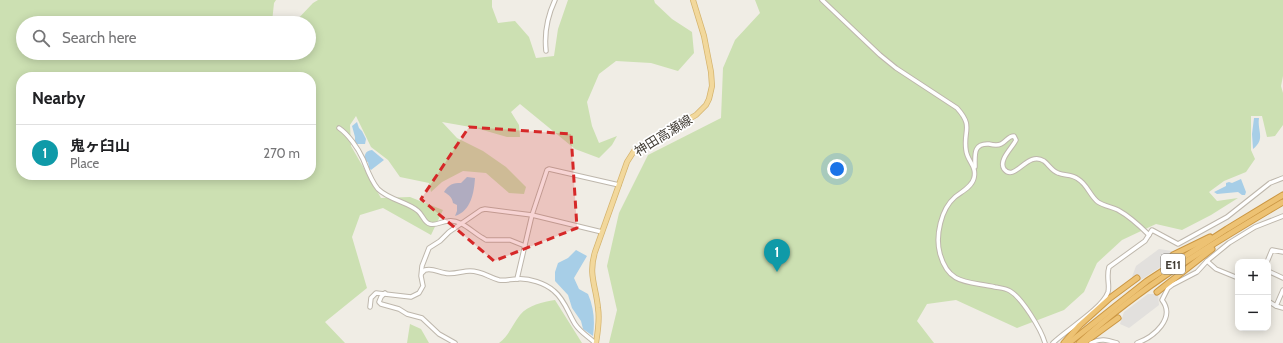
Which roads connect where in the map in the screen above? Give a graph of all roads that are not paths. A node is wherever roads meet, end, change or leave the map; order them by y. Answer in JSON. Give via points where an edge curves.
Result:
{"nodes":[{"id":1,"x":555,"y":0,"type":"edge"},
{"id":2,"x":693,"y":0,"type":"edge"},
{"id":3,"x":822,"y":0,"type":"edge"},
{"id":4,"x":546,"y":51,"type":"dead end"},
{"id":5,"x":339,"y":128,"type":"dead end"},
{"id":6,"x":975,"y":172,"type":"junction"},
{"id":7,"x":1283,"y":178,"type":"edge"},
{"id":8,"x":619,"y":185,"type":"junction"},
{"id":9,"x":1283,"y":195,"type":"edge"},
{"id":10,"x":1283,"y":202,"type":"edge"},
{"id":11,"x":532,"y":215,"type":"junction"},
{"id":12,"x":1283,"y":216,"type":"edge"},
{"id":13,"x":1253,"y":219,"type":"junction"},
{"id":14,"x":461,"y":224,"type":"junction"},
{"id":15,"x":1227,"y":229,"type":"junction"},
{"id":16,"x":602,"y":232,"type":"junction"},
{"id":17,"x":1149,"y":235,"type":"junction"},
{"id":18,"x":525,"y":246,"type":"junction"},
{"id":19,"x":1283,"y":252,"type":"edge"},
{"id":20,"x":1173,"y":255,"type":"dead end"},
{"id":21,"x":1268,"y":259,"type":"edge"},
{"id":22,"x":1207,"y":261,"type":"junction"},
{"id":23,"x":1271,"y":272,"type":"edge"},
{"id":24,"x":421,"y":276,"type":"junction"},
{"id":25,"x":1235,"y":277,"type":"edge"},
{"id":26,"x":517,"y":278,"type":"junction"},
{"id":27,"x":1137,"y":278,"type":"dead end"},
{"id":28,"x":1283,"y":278,"type":"edge"},
{"id":29,"x":1283,"y":290,"type":"edge"},
{"id":30,"x":1157,"y":292,"type":"dead end"},
{"id":31,"x":385,"y":294,"type":"junction"},
{"id":32,"x":1271,"y":303,"type":"edge"},
{"id":33,"x":1276,"y":306,"type":"junction"},
{"id":34,"x":370,"y":307,"type":"dead end"},
{"id":35,"x":1283,"y":308,"type":"edge"},
{"id":36,"x":1118,"y":318,"type":"dead end"},
{"id":37,"x":455,"y":343,"type":"edge"},
{"id":38,"x":596,"y":343,"type":"edge"},
{"id":39,"x":1045,"y":343,"type":"edge"},
{"id":40,"x":1052,"y":343,"type":"edge"},
{"id":41,"x":1064,"y":343,"type":"edge"},
{"id":42,"x":1069,"y":343,"type":"edge"},
{"id":43,"x":1079,"y":343,"type":"edge"},
{"id":44,"x":1083,"y":343,"type":"edge"},
{"id":45,"x":1091,"y":343,"type":"edge"},
{"id":46,"x":1117,"y":343,"type":"edge"},
{"id":47,"x":1137,"y":343,"type":"edge"}],
"edges":[{"from":1,"to":4,"type":"street","via":[[545,32]]},
{"from":2,"to":8,"type":"main road","name":"神田高瀬線","via":[[711,72],[712,86],[709,99],[696,115],[634,151]]},
{"from":3,"to":6,"type":"street","via":[[896,68],[958,108],[967,121],[966,151]]},
{"from":5,"to":14,"type":"street","via":[[359,153],[379,189],[419,211],[427,223],[432,225],[449,221]]},
{"from":6,"to":17,"type":"street","via":[[977,148],[987,144],[1001,144],[1014,136],[1016,140],[1003,162],[1006,170],[1016,171],[1029,160],[1038,158],[1056,172],[1079,179],[1097,201],[1119,211]]},
{"from":6,"to":39,"type":"street","via":[[972,184],[954,198],[942,218],[938,237],[940,254],[951,274],[960,281],[1004,288],[1015,295],[1035,321]]},
{"from":7,"to":17,"type":"street","via":[[1270,183],[1227,217],[1178,244],[1152,230]]},
{"from":8,"to":11,"type":"street","via":[[549,169]]},
{"from":8,"to":16,"type":"main road","name":"神田高瀬線"},
{"from":9,"to":15,"type":"highway","number":"E11"},
{"from":10,"to":13,"type":"highway","number":"E11"},
{"from":11,"to":14,"type":"street","via":[[485,209]]},
{"from":11,"to":16,"type":"street"},
{"from":11,"to":18,"type":"street"},
{"from":12,"to":22,"type":"street","via":[[1248,231]]},
{"from":13,"to":30,"type":"highway"},
{"from":13,"to":43,"type":"highway","number":"E11","via":[[1151,285]]},
{"from":14,"to":18,"type":"street","via":[[486,240],[510,240]]},
{"from":14,"to":24,"type":"street","via":[[429,248]]},
{"from":15,"to":20,"type":"highway"},
{"from":15,"to":42,"type":"highway","number":"E11","via":[[1148,281]]},
{"from":16,"to":38,"type":"main road","name":"神田高瀬線","via":[[591,270],[599,321]]},
{"from":17,"to":40,"type":"street","via":[[1145,241],[1109,267],[1108,292],[1103,300]]},
{"from":18,"to":26,"type":"street"},
{"from":19,"to":21,"type":"street","via":[[1272,250]]},
{"from":22,"to":25,"type":"street","via":[[1216,270]]},
{"from":22,"to":47,"type":"street","via":[[1198,272],[1168,288],[1162,300],[1166,313],[1162,325],[1146,340]]},
{"from":23,"to":28,"type":"street"},
{"from":24,"to":26,"type":"street","via":[[424,270],[431,269],[446,273],[480,272],[498,280]]},
{"from":24,"to":31,"type":"street","via":[[422,290],[416,295]]},
{"from":26,"to":38,"type":"street","via":[[541,283],[553,290],[565,304],[580,331]]},
{"from":27,"to":41,"type":"highway","via":[[1110,298]]},
{"from":29,"to":33,"type":"street"},
{"from":31,"to":34,"type":"street","via":[[374,294],[370,300]]},
{"from":31,"to":37,"type":"street","via":[[379,302],[381,304],[422,318],[439,334]]},
{"from":32,"to":33,"type":"street"},
{"from":33,"to":35,"type":"street"},
{"from":36,"to":44,"type":"highway"},
{"from":45,"to":46,"type":"street","via":[[1101,339]]}]}
